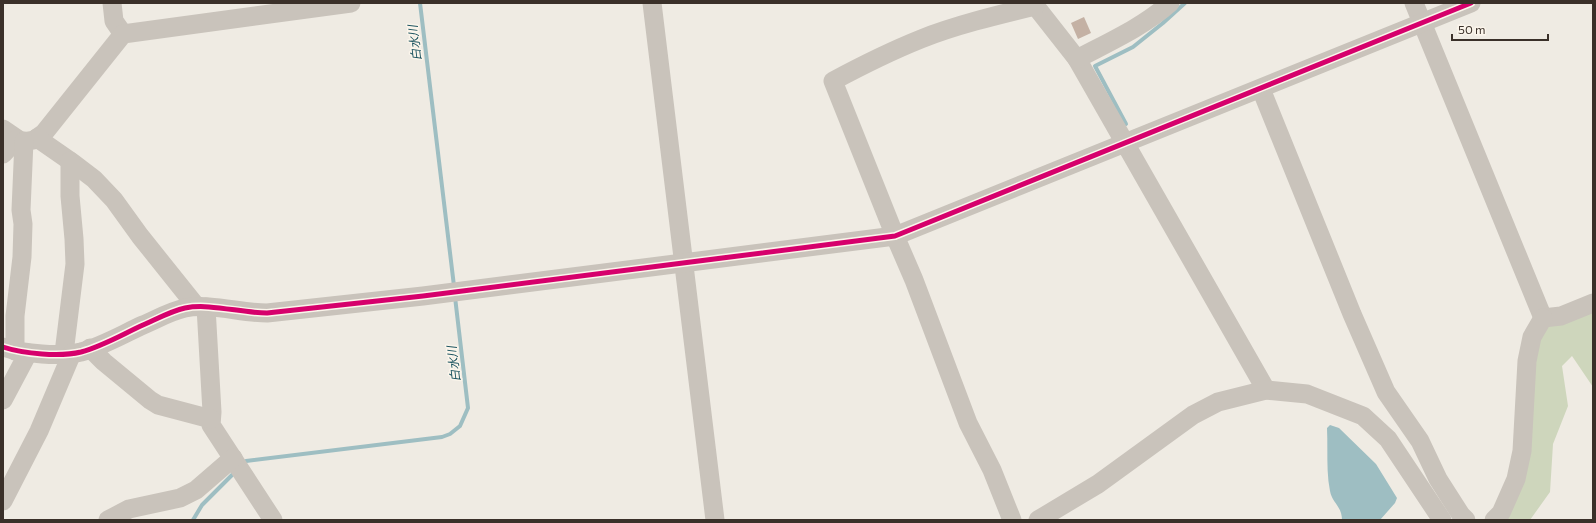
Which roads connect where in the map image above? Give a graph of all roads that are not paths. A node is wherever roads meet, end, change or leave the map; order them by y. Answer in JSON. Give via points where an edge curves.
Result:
{"nodes":[{"id":1,"x":112,"y":3,"type":"edge"},
{"id":2,"x":351,"y":3,"type":"edge"},
{"id":3,"x":652,"y":3,"type":"edge"},
{"id":4,"x":1170,"y":3,"type":"edge"},
{"id":5,"x":1414,"y":3,"type":"edge"},
{"id":6,"x":1471,"y":3,"type":"edge"},
{"id":7,"x":1034,"y":5,"type":"edge"},
{"id":8,"x":1422,"y":23,"type":"junction"},
{"id":9,"x":122,"y":34,"type":"junction"},
{"id":10,"x":1077,"y":59,"type":"junction"},
{"id":11,"x":1261,"y":89,"type":"junction"},
{"id":12,"x":20,"y":137,"type":"edge"},
{"id":13,"x":1125,"y":144,"type":"junction"},
{"id":14,"x":3,"y":154,"type":"edge"},
{"id":15,"x":70,"y":161,"type":"junction"},
{"id":16,"x":894,"y":236,"type":"junction"},
{"id":17,"x":684,"y":264,"type":"junction"},
{"id":18,"x":1593,"y":303,"type":"edge"},
{"id":19,"x":201,"y":307,"type":"junction"},
{"id":20,"x":1543,"y":318,"type":"junction"},
{"id":21,"x":90,"y":348,"type":"junction"},
{"id":22,"x":16,"y":350,"type":"edge"},
{"id":23,"x":68,"y":353,"type":"junction"},
{"id":24,"x":1266,"y":390,"type":"junction"},
{"id":25,"x":3,"y":400,"type":"edge"},
{"id":26,"x":211,"y":419,"type":"junction"},
{"id":27,"x":233,"y":458,"type":"junction"},
{"id":28,"x":3,"y":501,"type":"edge"},
{"id":29,"x":108,"y":520,"type":"edge"},
{"id":30,"x":273,"y":520,"type":"edge"},
{"id":31,"x":715,"y":520,"type":"edge"},
{"id":32,"x":1012,"y":520,"type":"edge"},
{"id":33,"x":1038,"y":520,"type":"edge"},
{"id":34,"x":1442,"y":520,"type":"edge"},
{"id":35,"x":1466,"y":520,"type":"edge"},
{"id":36,"x":1494,"y":520,"type":"edge"}],
"edges":[{"from":1,"to":9,"type":"street","via":[[114,21]]},
{"from":2,"to":9,"type":"street"},
{"from":3,"to":17,"type":"street"},
{"from":4,"to":10,"type":"street","via":[[1126,34]]},
{"from":5,"to":8,"type":"street"},
{"from":6,"to":8,"type":"street"},
{"from":7,"to":10,"type":"street"},
{"from":7,"to":16,"type":"street","via":[[941,32],[833,81]]},
{"from":8,"to":11,"type":"street"},
{"from":8,"to":20,"type":"street"},
{"from":9,"to":12,"type":"street","via":[[51,125]]},
{"from":10,"to":13,"type":"street"},
{"from":11,"to":13,"type":"street"},
{"from":11,"to":35,"type":"street","via":[[1386,392],[1420,441],[1438,479]]},
{"from":12,"to":14,"type":"street"},
{"from":12,"to":15,"type":"street"},
{"from":12,"to":22,"type":"street","via":[[23,224],[15,316]]},
{"from":13,"to":16,"type":"street"},
{"from":13,"to":24,"type":"street"},
{"from":15,"to":19,"type":"street","via":[[94,179],[114,200],[140,236]]},
{"from":15,"to":23,"type":"street","via":[[75,264]]},
{"from":16,"to":17,"type":"street"},
{"from":16,"to":32,"type":"street","via":[[914,280],[968,423],[992,470]]},
{"from":17,"to":19,"type":"street","via":[[267,313]]},
{"from":17,"to":31,"type":"street"},
{"from":18,"to":20,"type":"street","via":[[1561,316]]},
{"from":19,"to":21,"type":"street","via":[[169,313]]},
{"from":19,"to":26,"type":"street"},
{"from":20,"to":36,"type":"street","via":[[1532,337],[1527,361],[1522,451],[1516,479],[1501,513]]},
{"from":21,"to":23,"type":"street"},
{"from":21,"to":26,"type":"street","via":[[158,405]]},
{"from":22,"to":23,"type":"street"},
{"from":22,"to":25,"type":"street"},
{"from":23,"to":28,"type":"street","via":[[39,431]]},
{"from":24,"to":33,"type":"street","via":[[1218,402],[1193,415],[1098,484]]},
{"from":24,"to":34,"type":"street","via":[[1307,394],[1363,416],[1388,439]]},
{"from":26,"to":27,"type":"street","via":[[210,425]]},
{"from":27,"to":29,"type":"street","via":[[196,490],[180,498],[129,509]]},
{"from":27,"to":30,"type":"street"}]}
